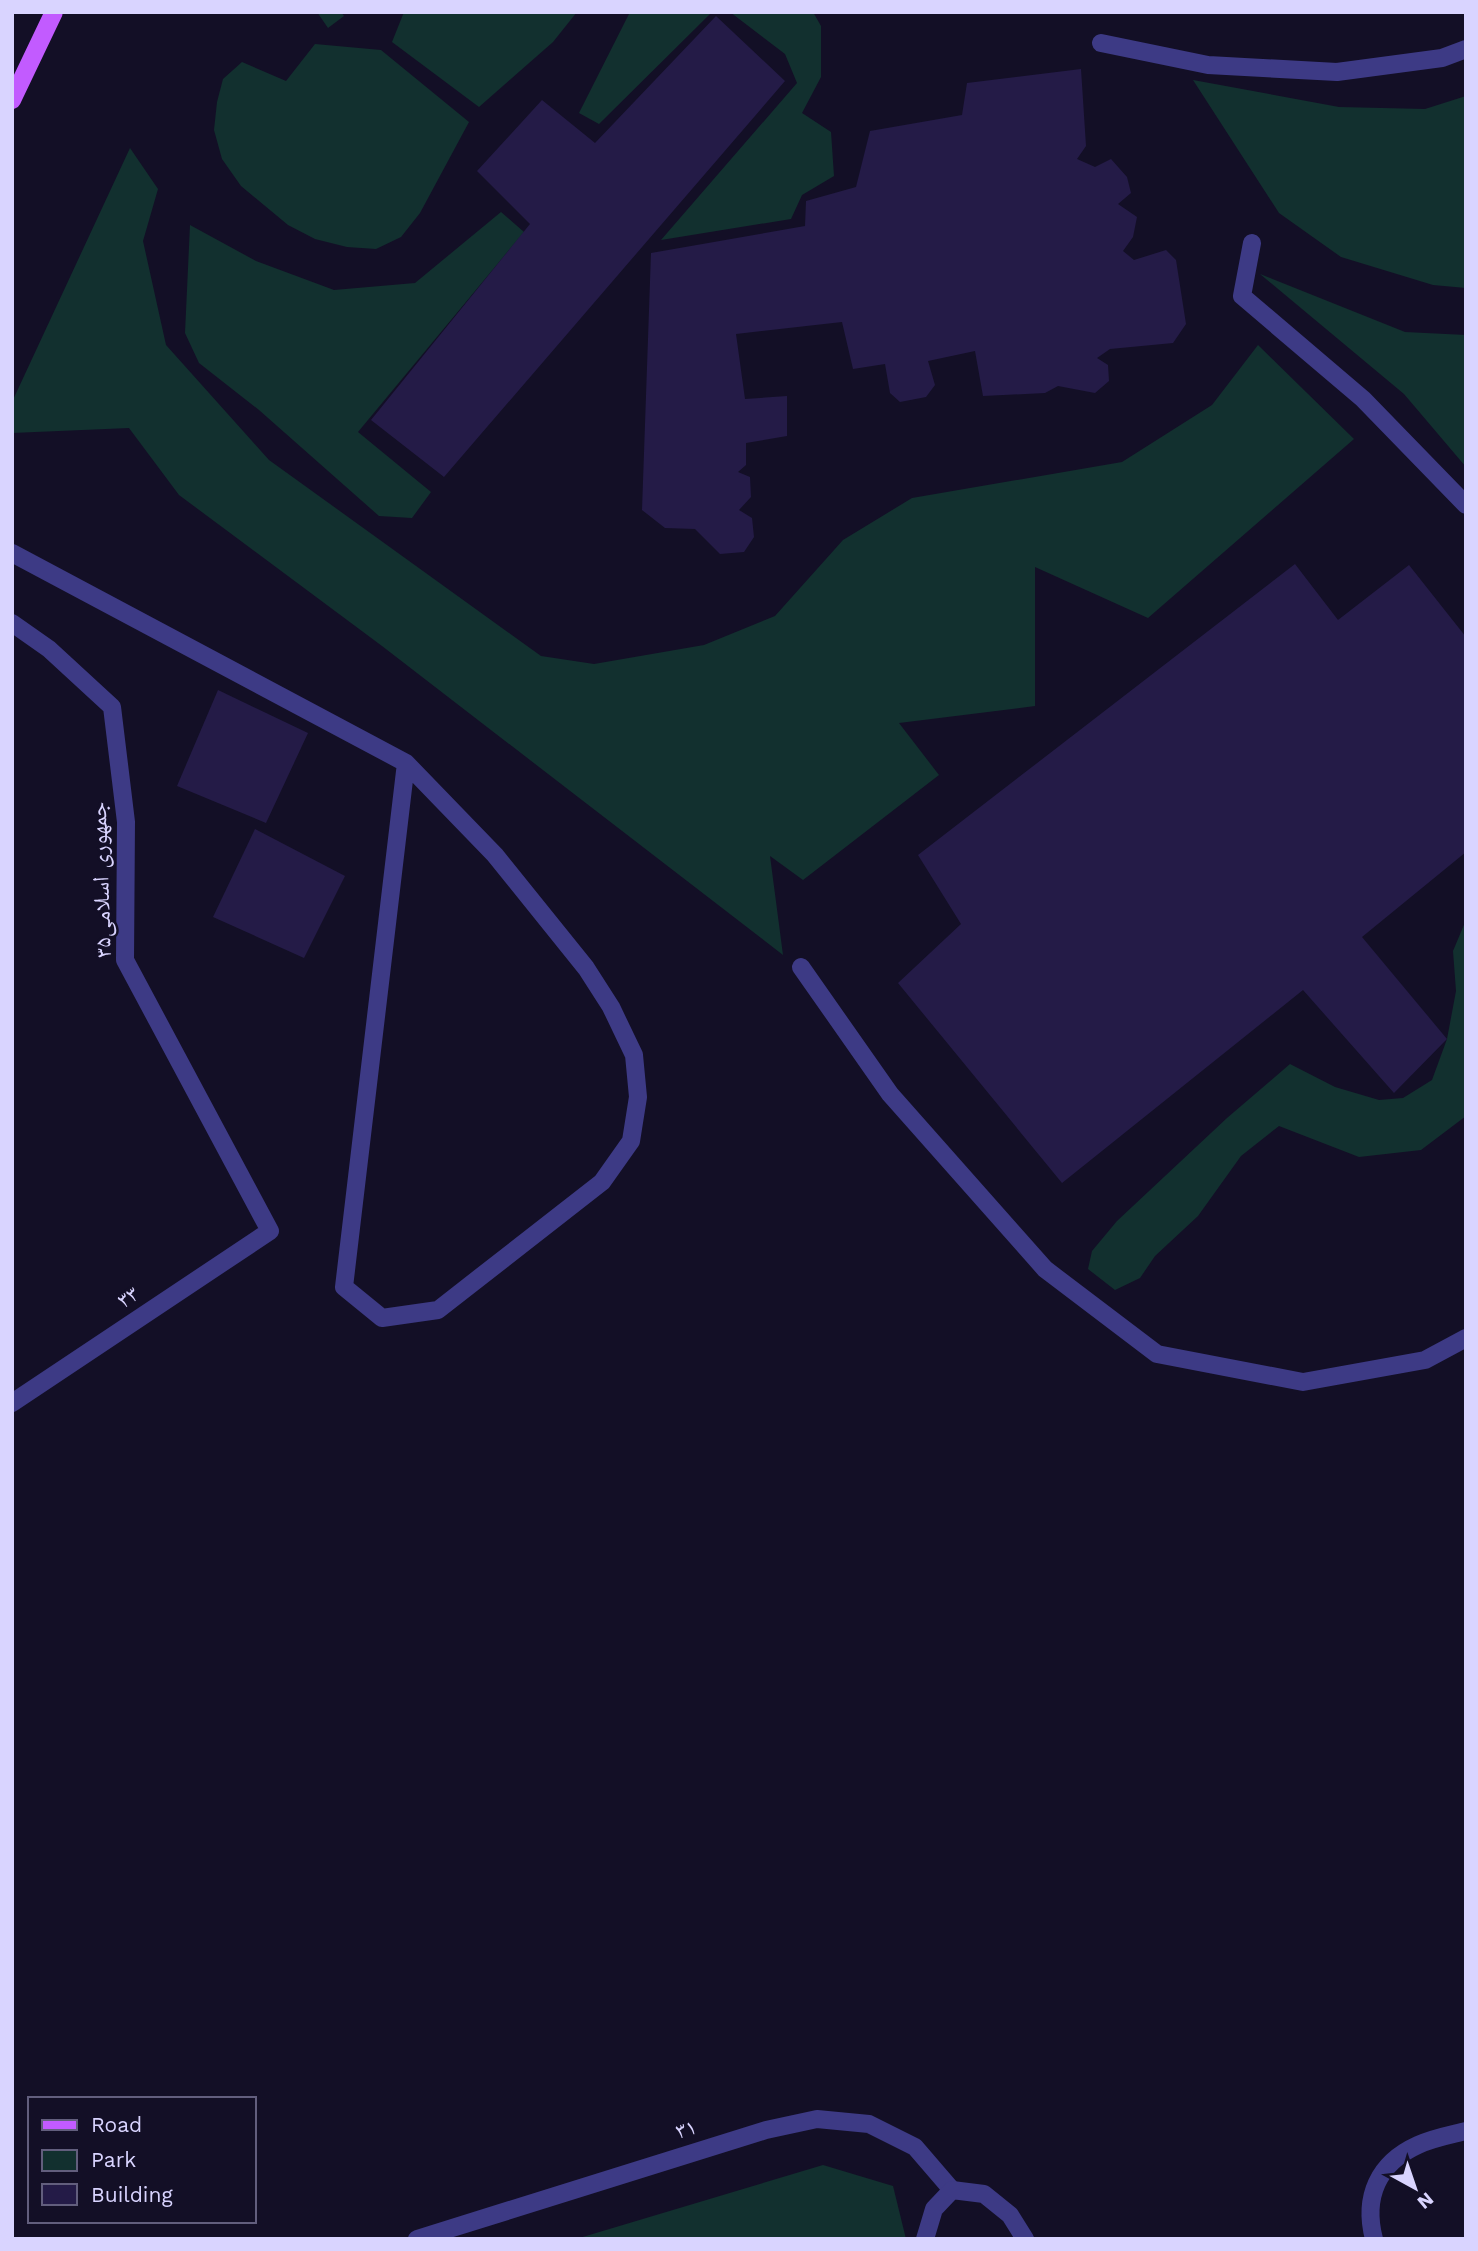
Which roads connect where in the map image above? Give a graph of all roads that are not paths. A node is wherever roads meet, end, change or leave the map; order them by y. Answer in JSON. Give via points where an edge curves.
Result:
{"nodes":[{"id":1,"x":54,"y":12,"type":"edge"},
{"id":2,"x":1101,"y":43,"type":"dead end"},
{"id":3,"x":1466,"y":49,"type":"edge"},
{"id":4,"x":12,"y":100,"type":"edge"},
{"id":5,"x":1252,"y":243,"type":"dead end"},
{"id":6,"x":1466,"y":505,"type":"edge"},
{"id":7,"x":12,"y":553,"type":"edge"},
{"id":8,"x":12,"y":623,"type":"edge"},
{"id":9,"x":407,"y":764,"type":"junction"},
{"id":10,"x":801,"y":967,"type":"dead end"},
{"id":11,"x":270,"y":1231,"type":"joint"},
{"id":12,"x":1466,"y":1338,"type":"edge"},
{"id":13,"x":12,"y":1403,"type":"edge"},
{"id":14,"x":1466,"y":2131,"type":"edge"},
{"id":15,"x":952,"y":2190,"type":"junction"},
{"id":16,"x":417,"y":2239,"type":"edge"},
{"id":17,"x":925,"y":2239,"type":"edge"},
{"id":18,"x":1024,"y":2239,"type":"edge"},
{"id":19,"x":1374,"y":2239,"type":"edge"}],
"edges":[{"from":1,"to":4,"type":"main road"},
{"from":2,"to":3,"type":"street","via":[[1208,65],[1337,72],[1442,58]]},
{"from":5,"to":6,"type":"street","via":[[1242,296],[1363,400]]},
{"from":7,"to":9,"type":"street"},
{"from":8,"to":11,"type":"street","name":"جمهوری اسلامی۳۵","via":[[49,649],[112,707],[125,822],[125,960]]},
{"from":9,"to":9,"type":"street","via":[[495,855],[586,968],[634,1055],[638,1097],[631,1141],[602,1182],[438,1310],[382,1318],[344,1287]]},
{"from":10,"to":12,"type":"street","via":[[890,1094],[1045,1269],[1157,1354],[1303,1382],[1425,1360]]},
{"from":11,"to":13,"type":"street","name":"۳۳"},
{"from":14,"to":19,"type":"street","via":[[1420,2143],[1399,2154],[1381,2173],[1371,2195],[1369,2220]]},
{"from":15,"to":16,"type":"street","name":"۳۱","via":[[915,2147],[869,2124],[817,2119],[766,2130]]},
{"from":15,"to":17,"type":"street","via":[[934,2209]]},
{"from":15,"to":18,"type":"street","via":[[984,2194],[1010,2215]]}]}
